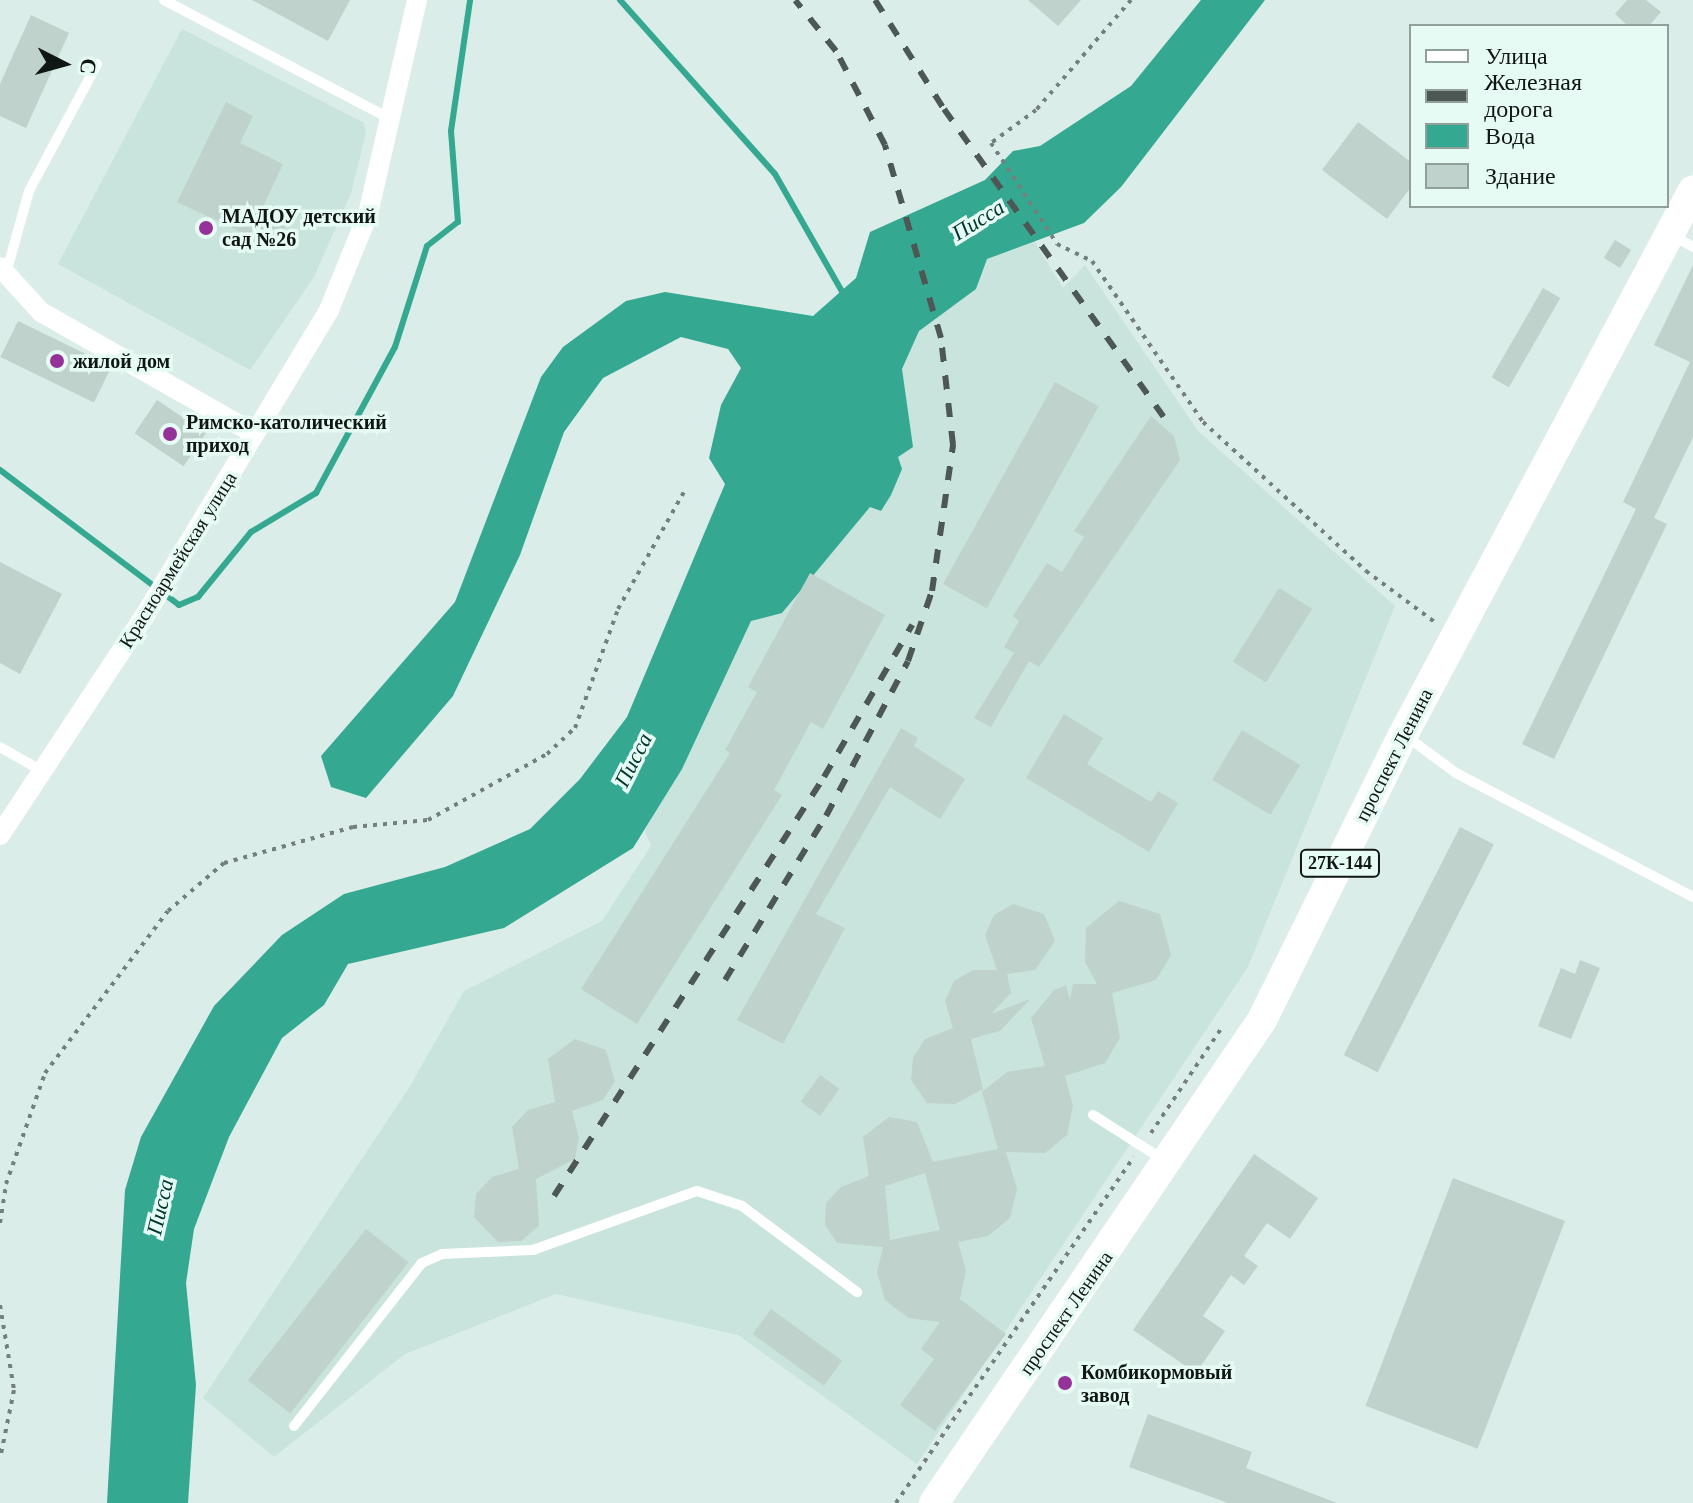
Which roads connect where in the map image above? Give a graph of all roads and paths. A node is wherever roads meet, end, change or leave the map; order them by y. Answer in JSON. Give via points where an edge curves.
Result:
{"nodes":[{"id":1,"x":164,"y":0,"type":"edge"},
{"id":2,"x":417,"y":0,"type":"edge"},
{"id":3,"x":1131,"y":0,"type":"edge"},
{"id":4,"x":97,"y":64,"type":"dead end"},
{"id":5,"x":391,"y":119,"type":"junction"},
{"id":6,"x":1693,"y":190,"type":"edge"},
{"id":7,"x":1680,"y":240,"type":"edge"},
{"id":8,"x":4,"y":269,"type":"edge"},
{"id":9,"x":255,"y":434,"type":"junction"},
{"id":10,"x":684,"y":492,"type":"dead end"},
{"id":11,"x":1454,"y":637,"type":"junction"},
{"id":12,"x":1403,"y":735,"type":"junction"},
{"id":13,"x":0,"y":747,"type":"edge"},
{"id":14,"x":42,"y":771,"type":"junction"},
{"id":15,"x":0,"y":835,"type":"edge"},
{"id":16,"x":1693,"y":897,"type":"edge"},
{"id":17,"x":1221,"y":1029,"type":"dead end"},
{"id":18,"x":1093,"y":1115,"type":"dead end"},
{"id":19,"x":1142,"y":1146,"type":"junction"},
{"id":20,"x":1169,"y":1164,"type":"junction"},
{"id":21,"x":0,"y":1223,"type":"edge"},
{"id":22,"x":857,"y":1292,"type":"dead end"},
{"id":23,"x":0,"y":1305,"type":"edge"},
{"id":24,"x":294,"y":1426,"type":"dead end"},
{"id":25,"x":0,"y":1459,"type":"edge"},
{"id":26,"x":896,"y":1503,"type":"edge"},
{"id":27,"x":934,"y":1503,"type":"edge"}],
"edges":[{"from":1,"to":5,"type":"lane"},
{"from":2,"to":5,"type":"street","name":"Красноармейская улица"},
{"from":3,"to":11,"type":"path","via":[[1036,110],[991,143],[1057,244],[1092,261],[1203,422],[1366,571]]},
{"from":4,"to":8,"type":"lane","via":[[29,191]]},
{"from":5,"to":9,"type":"street","name":"Красноармейская улица","via":[[356,254]]},
{"from":6,"to":7,"type":"main road","name":"проспект Ленина","number":"27К-144"},
{"from":7,"to":11,"type":"main road","name":"проспект Ленина","number":"27К-144"},
{"from":8,"to":9,"type":"street","via":[[41,312]]},
{"from":9,"to":14,"type":"street","name":"Красноармейская улица"},
{"from":10,"to":21,"type":"path","via":[[618,609],[575,728],[547,754],[428,820],[353,827],[224,863],[168,911],[45,1073],[6,1184]]},
{"from":11,"to":12,"type":"main road","name":"проспект Ленина","number":"27К-144"},
{"from":12,"to":16,"type":"lane","via":[[1456,773]]},
{"from":12,"to":20,"type":"main road","name":"проспект Ленина","number":"27К-144","via":[[1262,1020]]},
{"from":13,"to":14,"type":"lane"},
{"from":14,"to":15,"type":"street","name":"Красноармейская улица"},
{"from":17,"to":19,"type":"path"},
{"from":18,"to":19,"type":"lane"},
{"from":19,"to":20,"type":"lane"},
{"from":19,"to":26,"type":"path"},
{"from":20,"to":27,"type":"main road","name":"проспект Ленина","number":"27К-144"},
{"from":22,"to":24,"type":"lane","via":[[742,1206],[697,1191],[533,1250],[442,1254],[422,1263]]},
{"from":23,"to":25,"type":"path","via":[[14,1390]]}]}
